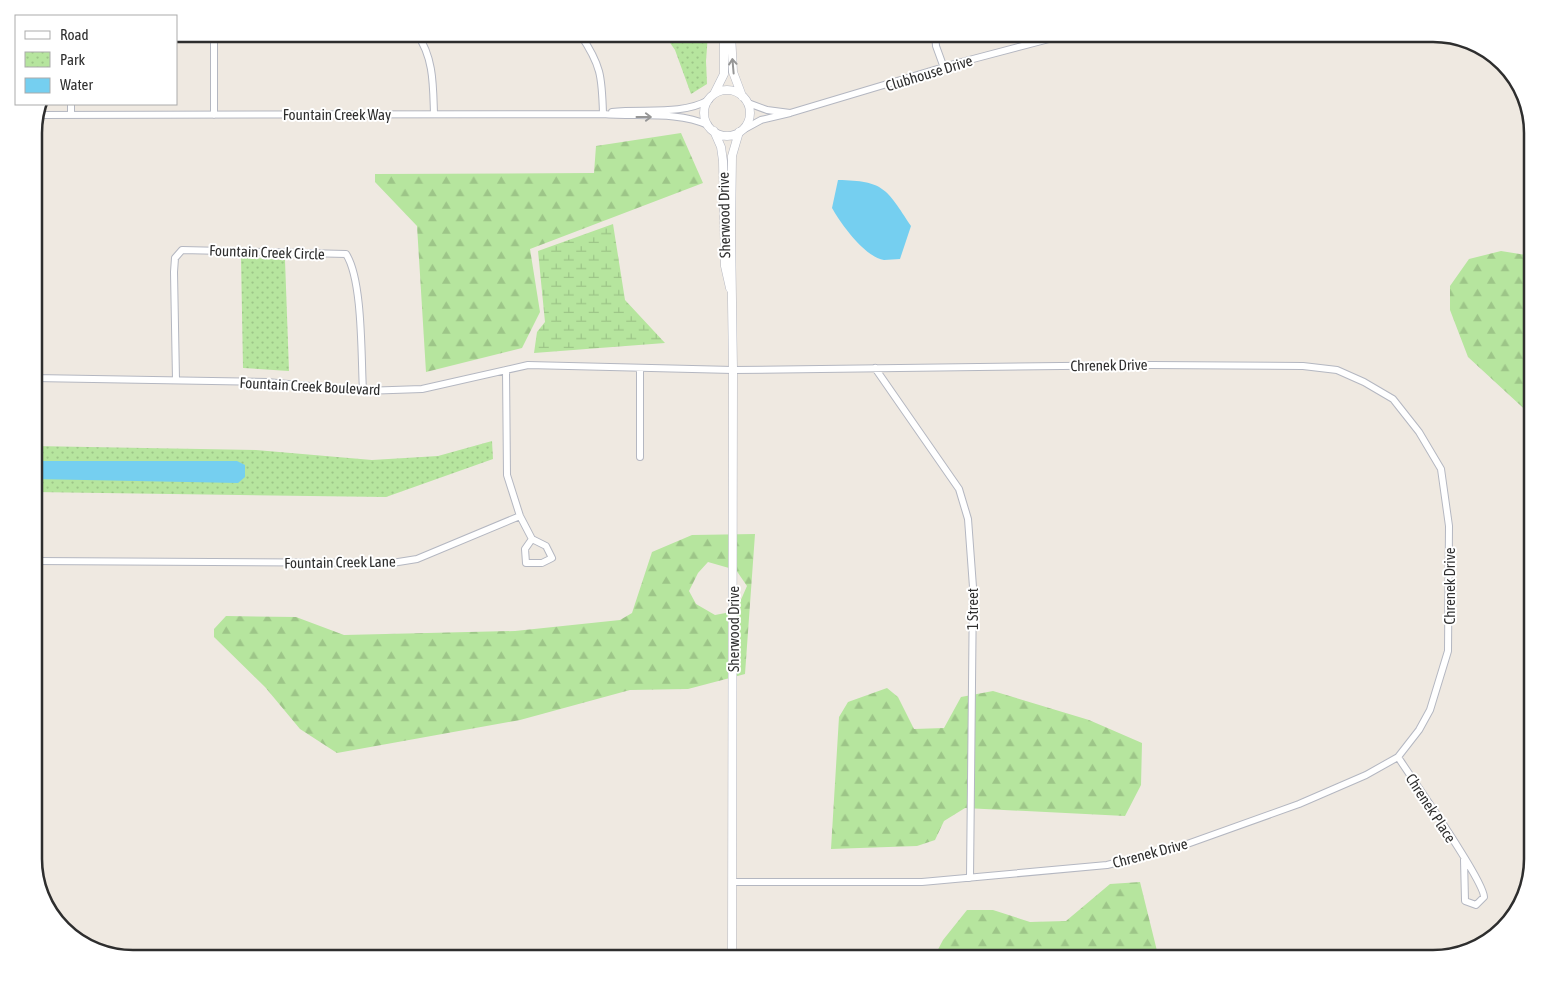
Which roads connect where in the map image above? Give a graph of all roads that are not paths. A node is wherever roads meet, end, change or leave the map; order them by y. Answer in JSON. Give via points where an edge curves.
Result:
{"nodes":[{"id":1,"x":214,"y":42,"type":"edge"},
{"id":2,"x":422,"y":42,"type":"edge"},
{"id":3,"x":585,"y":42,"type":"edge"},
{"id":4,"x":724,"y":42,"type":"edge"},
{"id":5,"x":731,"y":42,"type":"edge"},
{"id":6,"x":936,"y":42,"type":"edge"},
{"id":7,"x":1039,"y":42,"type":"edge"},
{"id":8,"x":944,"y":68,"type":"junction"},
{"id":9,"x":742,"y":96,"type":"junction"},
{"id":10,"x":711,"y":98,"type":"junction"},
{"id":11,"x":748,"y":103,"type":"junction"},
{"id":12,"x":70,"y":105,"type":"edge"},
{"id":13,"x":790,"y":113,"type":"junction"},
{"id":14,"x":434,"y":114,"type":"junction"},
{"id":15,"x":603,"y":114,"type":"junction"},
{"id":16,"x":44,"y":115,"type":"edge"},
{"id":17,"x":71,"y":115,"type":"junction"},
{"id":18,"x":214,"y":115,"type":"junction"},
{"id":19,"x":711,"y":128,"type":"junction"},
{"id":20,"x":739,"y":132,"type":"junction"},
{"id":21,"x":733,"y":299,"type":"junction"},
{"id":22,"x":640,"y":368,"type":"junction"},
{"id":23,"x":875,"y":368,"type":"junction"},
{"id":24,"x":506,"y":370,"type":"junction"},
{"id":25,"x":733,"y":370,"type":"junction"},
{"id":26,"x":43,"y":378,"type":"edge"},
{"id":27,"x":176,"y":380,"type":"junction"},
{"id":28,"x":363,"y":391,"type":"junction"},
{"id":29,"x":640,"y":457,"type":"dead end"},
{"id":30,"x":520,"y":516,"type":"junction"},
{"id":31,"x":532,"y":539,"type":"junction"},
{"id":32,"x":43,"y":561,"type":"edge"},
{"id":33,"x":1398,"y":757,"type":"junction"},
{"id":34,"x":1464,"y":859,"type":"junction"},
{"id":35,"x":970,"y":878,"type":"junction"},
{"id":36,"x":732,"y":882,"type":"junction"},
{"id":37,"x":732,"y":950,"type":"edge"}],
"edges":[{"from":1,"to":18,"type":"street"},
{"from":2,"to":14,"type":"street","via":[[432,70]]},
{"from":3,"to":15,"type":"street","via":[[602,77]]},
{"from":4,"to":10,"type":"street","via":[[724,74]]},
{"from":9,"to":5,"type":"street","one_way":true,"via":[[733,72]]},
{"from":6,"to":8,"type":"street"},
{"from":7,"to":8,"type":"street","name":"Clubhouse Drive"},
{"from":8,"to":13,"type":"street","name":"Clubhouse Drive"},
{"from":9,"to":10,"type":"street","via":[[728,90]]},
{"from":9,"to":11,"type":"street"},
{"from":10,"to":15,"type":"street","name":"Fountain Creek Way","via":[[682,109]]},
{"from":10,"to":19,"type":"street","via":[[705,113]]},
{"from":11,"to":13,"type":"street","name":"Clubhouse Drive","via":[[762,109]]},
{"from":11,"to":20,"type":"street","via":[[750,116],[745,128]]},
{"from":12,"to":17,"type":"street"},
{"from":13,"to":20,"type":"street","name":"Clubhouse Drive","via":[[761,120]]},
{"from":14,"to":15,"type":"street","name":"Fountain Creek Way"},
{"from":14,"to":18,"type":"street","name":"Fountain Creek Way"},
{"from":15,"to":19,"type":"street","name":"Fountain Creek Way","one_way":true,"via":[[684,117]]},
{"from":16,"to":17,"type":"street","name":"Fountain Creek Way"},
{"from":17,"to":18,"type":"street","name":"Fountain Creek Way"},
{"from":19,"to":20,"type":"street","via":[[726,136]]},
{"from":19,"to":21,"type":"street","name":"Sherwood Drive","via":[[722,154],[725,266]]},
{"from":20,"to":21,"type":"street","name":"Sherwood Drive","via":[[732,156]]},
{"from":21,"to":25,"type":"street","name":"Sherwood Drive"},
{"from":22,"to":24,"type":"street","name":"Fountain Creek Boulevard","via":[[528,365]]},
{"from":22,"to":25,"type":"street","name":"Fountain Creek Boulevard"},
{"from":22,"to":29,"type":"street"},
{"from":23,"to":25,"type":"street","name":"Chrenek Drive"},
{"from":23,"to":33,"type":"street","name":"Chrenek Drive","via":[[1303,366],[1337,370],[1393,399],[1420,432],[1441,469],[1449,526],[1448,651],[1430,710]]},
{"from":23,"to":35,"type":"street","name":"1 Street","via":[[958,489],[968,519],[973,588]]},
{"from":24,"to":28,"type":"street","name":"Fountain Creek Boulevard","via":[[422,390]]},
{"from":24,"to":30,"type":"street","via":[[507,475]]},
{"from":25,"to":36,"type":"street","name":"Sherwood Drive"},
{"from":26,"to":27,"type":"street","name":"Fountain Creek Boulevard"},
{"from":27,"to":28,"type":"street","name":"Fountain Creek Boulevard","via":[[267,382]]},
{"from":27,"to":28,"type":"street","name":"Fountain Creek Circle","via":[[174,272],[175,258],[182,250],[346,254],[352,263],[358,303]]},
{"from":30,"to":31,"type":"street"},
{"from":30,"to":32,"type":"street","name":"Fountain Creek Lane","via":[[417,558],[392,563]]},
{"from":31,"to":31,"type":"street","via":[[546,546],[552,558],[542,563],[526,563],[525,550]]},
{"from":33,"to":34,"type":"street","name":"Chrenek Place"},
{"from":33,"to":35,"type":"street","name":"Chrenek Drive","via":[[1328,793],[1176,848],[1107,865]]},
{"from":34,"to":34,"type":"street","name":"Chrenek Place","via":[[1466,901],[1476,905],[1484,897],[1484,890]]},
{"from":35,"to":36,"type":"street","name":"Chrenek Drive","via":[[922,882]]},
{"from":36,"to":37,"type":"street","name":"Sherwood Drive"}]}
